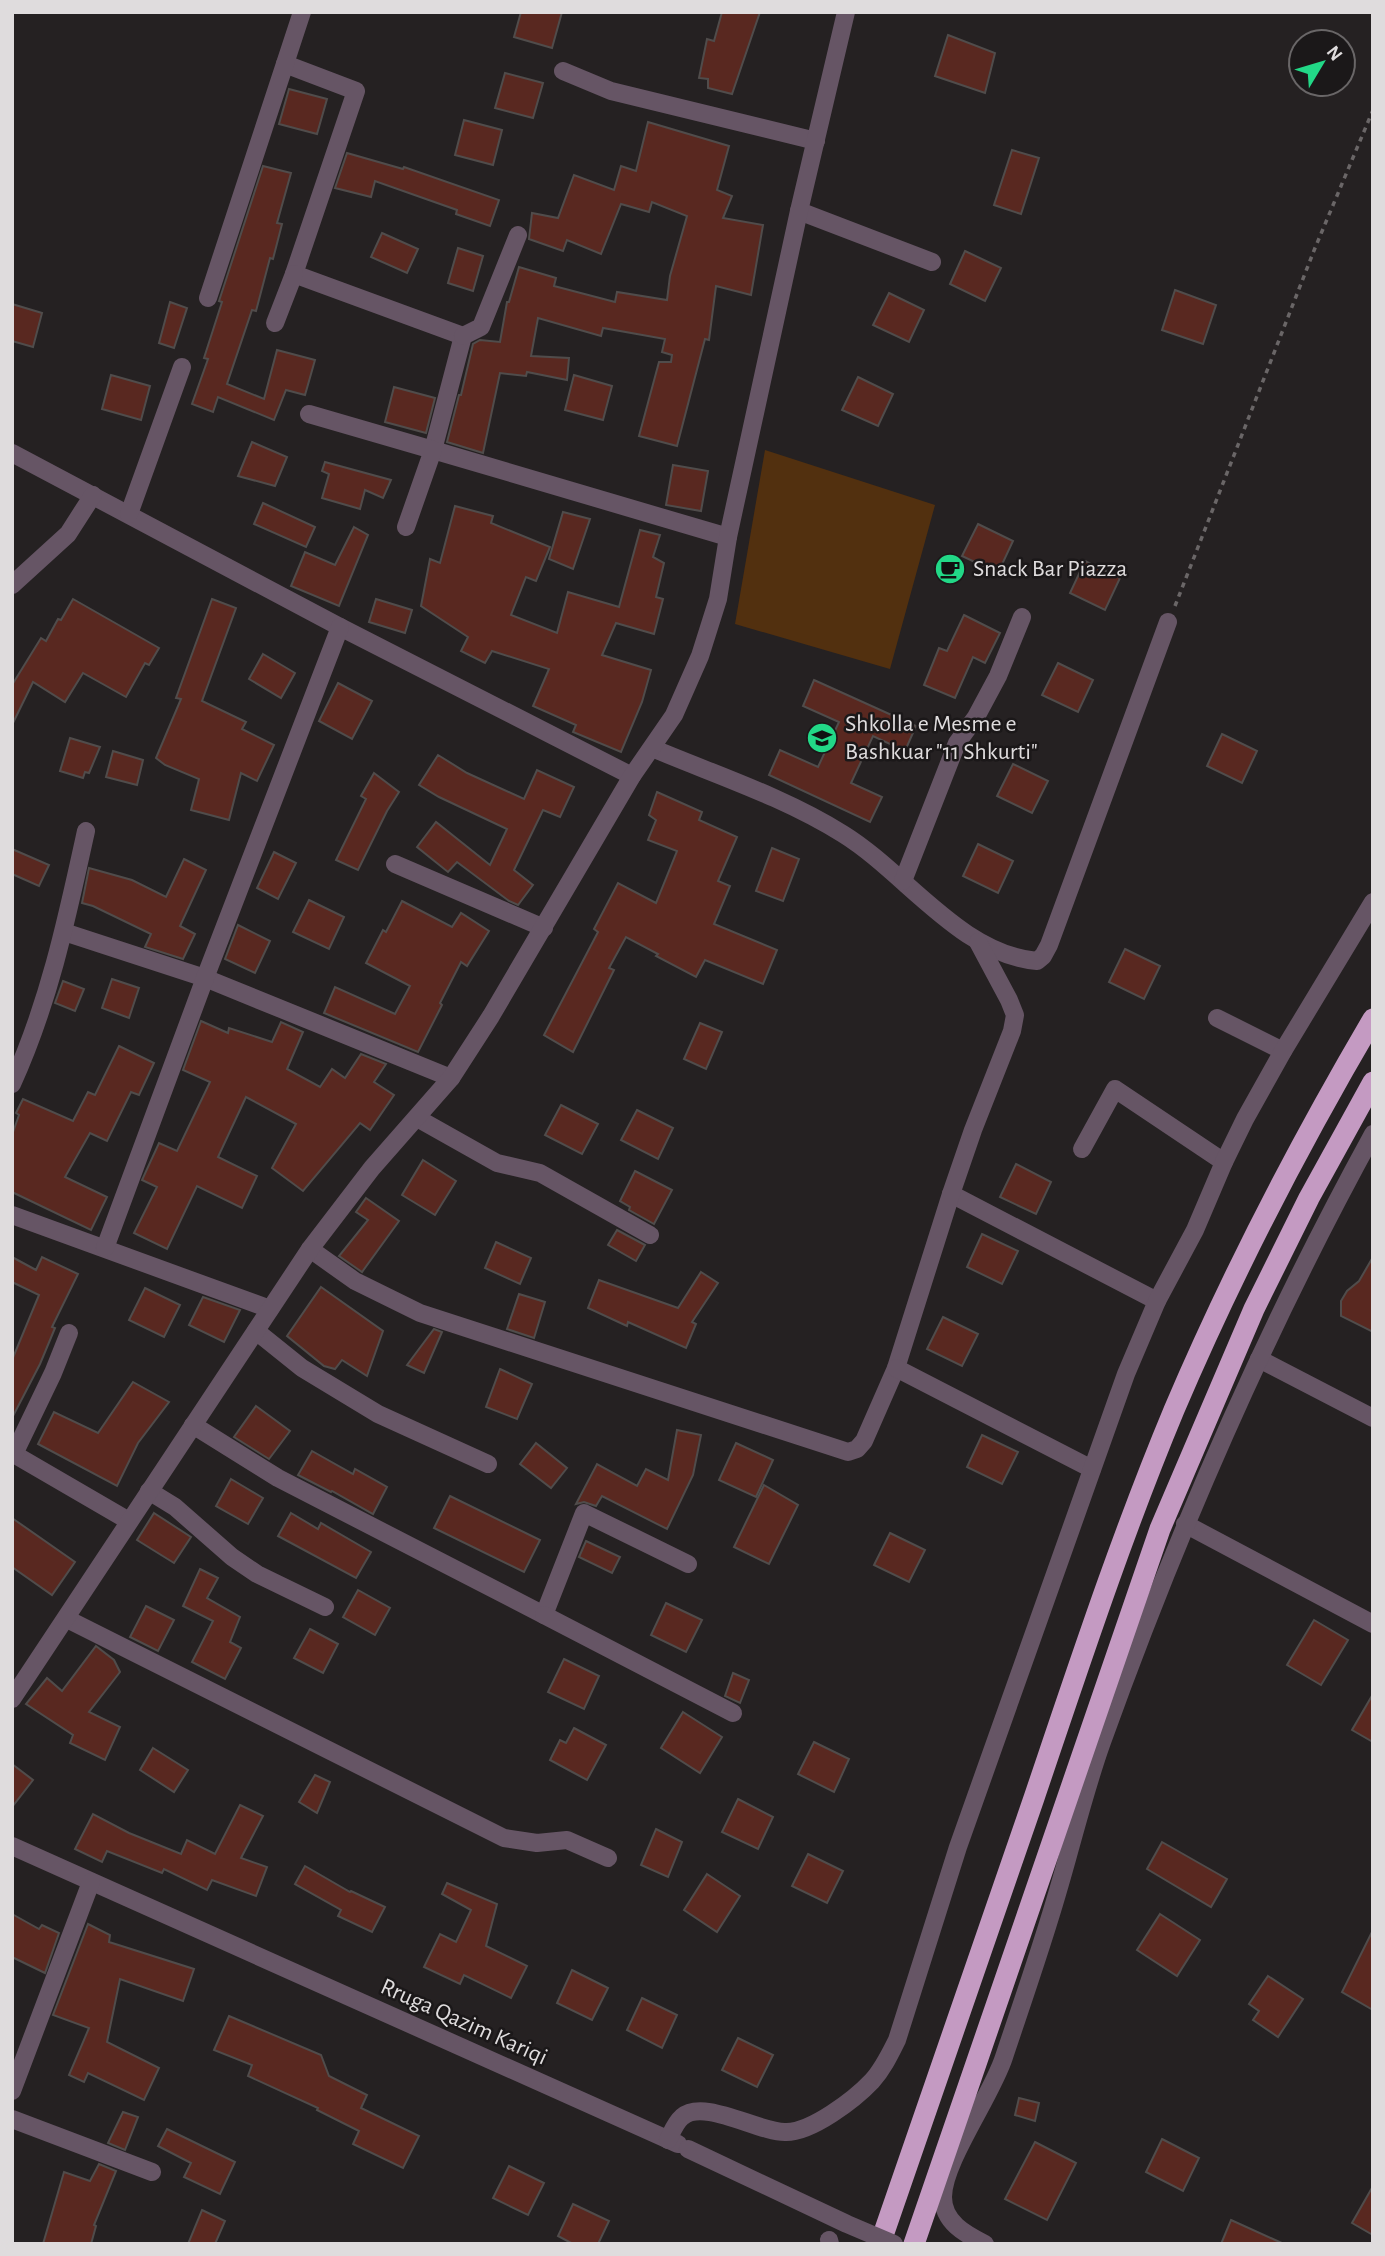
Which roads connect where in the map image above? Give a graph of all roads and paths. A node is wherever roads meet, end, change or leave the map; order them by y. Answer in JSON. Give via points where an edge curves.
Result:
{"nodes":[{"id":1,"x":302,"y":12,"type":"edge"},
{"id":2,"x":846,"y":12,"type":"edge"},
{"id":3,"x":285,"y":64,"type":"junction"},
{"id":4,"x":564,"y":71,"type":"dead end"},
{"id":5,"x":1373,"y":110,"type":"edge"},
{"id":6,"x":816,"y":141,"type":"junction"},
{"id":7,"x":799,"y":211,"type":"junction"},
{"id":8,"x":519,"y":235,"type":"dead end"},
{"id":9,"x":932,"y":262,"type":"dead end"},
{"id":10,"x":294,"y":274,"type":"junction"},
{"id":11,"x":208,"y":298,"type":"dead end"},
{"id":12,"x":275,"y":323,"type":"dead end"},
{"id":13,"x":463,"y":336,"type":"junction"},
{"id":14,"x":182,"y":368,"type":"dead end"},
{"id":15,"x":309,"y":414,"type":"dead end"},
{"id":16,"x":433,"y":450,"type":"junction"},
{"id":17,"x":12,"y":453,"type":"edge"},
{"id":18,"x":93,"y":495,"type":"junction"},
{"id":19,"x":129,"y":514,"type":"junction"},
{"id":20,"x":406,"y":527,"type":"dead end"},
{"id":21,"x":728,"y":537,"type":"junction"},
{"id":22,"x":12,"y":585,"type":"edge"},
{"id":23,"x":1022,"y":617,"type":"dead end"},
{"id":24,"x":1168,"y":622,"type":"joint"},
{"id":25,"x":340,"y":627,"type":"junction"},
{"id":26,"x":652,"y":748,"type":"junction"},
{"id":27,"x":632,"y":776,"type":"junction"},
{"id":28,"x":86,"y":831,"type":"dead end"},
{"id":29,"x":395,"y":864,"type":"dead end"},
{"id":30,"x":903,"y":881,"type":"junction"},
{"id":31,"x":1373,"y":901,"type":"edge"},
{"id":32,"x":544,"y":928,"type":"junction"},
{"id":33,"x":64,"y":932,"type":"junction"},
{"id":34,"x":978,"y":942,"type":"junction"},
{"id":35,"x":205,"y":978,"type":"junction"},
{"id":36,"x":1217,"y":1018,"type":"dead end"},
{"id":37,"x":1373,"y":1020,"type":"edge"},
{"id":38,"x":1283,"y":1051,"type":"junction"},
{"id":39,"x":451,"y":1078,"type":"junction"},
{"id":40,"x":1373,"y":1082,"type":"edge"},
{"id":41,"x":12,"y":1084,"type":"edge"},
{"id":42,"x":417,"y":1118,"type":"junction"},
{"id":43,"x":1373,"y":1134,"type":"edge"},
{"id":44,"x":1082,"y":1149,"type":"dead end"},
{"id":45,"x":1224,"y":1163,"type":"junction"},
{"id":46,"x":951,"y":1194,"type":"junction"},
{"id":47,"x":12,"y":1215,"type":"edge"},
{"id":48,"x":650,"y":1235,"type":"dead end"},
{"id":49,"x":105,"y":1248,"type":"junction"},
{"id":50,"x":310,"y":1250,"type":"junction"},
{"id":51,"x":1157,"y":1301,"type":"junction"},
{"id":52,"x":270,"y":1309,"type":"junction"},
{"id":53,"x":256,"y":1331,"type":"junction"},
{"id":54,"x":69,"y":1333,"type":"dead end"},
{"id":55,"x":1259,"y":1359,"type":"junction"},
{"id":56,"x":895,"y":1368,"type":"junction"},
{"id":57,"x":1373,"y":1418,"type":"edge"},
{"id":58,"x":193,"y":1425,"type":"junction"},
{"id":59,"x":13,"y":1453,"type":"edge"},
{"id":60,"x":488,"y":1464,"type":"dead end"},
{"id":61,"x":1092,"y":1469,"type":"junction"},
{"id":62,"x":149,"y":1491,"type":"junction"},
{"id":63,"x":129,"y":1521,"type":"junction"},
{"id":64,"x":1185,"y":1524,"type":"junction"},
{"id":65,"x":688,"y":1564,"type":"dead end"},
{"id":66,"x":326,"y":1607,"type":"dead end"},
{"id":67,"x":544,"y":1615,"type":"junction"},
{"id":68,"x":67,"y":1619,"type":"junction"},
{"id":69,"x":1373,"y":1624,"type":"edge"},
{"id":70,"x":14,"y":1694,"type":"edge"},
{"id":71,"x":733,"y":1713,"type":"dead end"},
{"id":72,"x":12,"y":1846,"type":"edge"},
{"id":73,"x":608,"y":1858,"type":"dead end"},
{"id":74,"x":91,"y":1882,"type":"junction"},
{"id":75,"x":12,"y":2091,"type":"edge"},
{"id":76,"x":12,"y":2119,"type":"edge"},
{"id":77,"x":668,"y":2140,"type":"junction"},
{"id":78,"x":152,"y":2172,"type":"dead end"},
{"id":79,"x":880,"y":2244,"type":"edge"},
{"id":80,"x":894,"y":2244,"type":"edge"},
{"id":81,"x":914,"y":2244,"type":"edge"},
{"id":82,"x":985,"y":2244,"type":"edge"}],
"edges":[{"from":1,"to":3,"type":"street"},
{"from":2,"to":6,"type":"street"},
{"from":3,"to":10,"type":"street","via":[[356,91]]},
{"from":3,"to":11,"type":"street"},
{"from":4,"to":6,"type":"street","via":[[611,91]]},
{"from":5,"to":24,"type":"path"},
{"from":6,"to":7,"type":"street"},
{"from":7,"to":9,"type":"street"},
{"from":7,"to":21,"type":"street"},
{"from":8,"to":13,"type":"street","via":[[481,327]]},
{"from":10,"to":12,"type":"street"},
{"from":10,"to":13,"type":"street"},
{"from":13,"to":16,"type":"street"},
{"from":14,"to":19,"type":"street"},
{"from":15,"to":16,"type":"street"},
{"from":16,"to":20,"type":"street"},
{"from":16,"to":21,"type":"street"},
{"from":17,"to":18,"type":"street"},
{"from":18,"to":19,"type":"street"},
{"from":18,"to":22,"type":"street","via":[[68,534]]},
{"from":19,"to":25,"type":"street"},
{"from":21,"to":26,"type":"street","via":[[718,599],[700,656],[674,715]]},
{"from":23,"to":30,"type":"street","via":[[998,676],[957,743]]},
{"from":24,"to":34,"type":"street","via":[[1043,956],[1037,961],[1013,958]]},
{"from":25,"to":27,"type":"street"},
{"from":25,"to":35,"type":"street"},
{"from":26,"to":27,"type":"street"},
{"from":26,"to":30,"type":"street","via":[[806,813],[844,834]]},
{"from":27,"to":32,"type":"street"},
{"from":28,"to":33,"type":"street"},
{"from":29,"to":32,"type":"street"},
{"from":30,"to":34,"type":"street"},
{"from":31,"to":38,"type":"street"},
{"from":32,"to":39,"type":"street"},
{"from":33,"to":35,"type":"street"},
{"from":33,"to":41,"type":"street","via":[[44,1007]]},
{"from":34,"to":46,"type":"street","via":[[1015,1015]]},
{"from":35,"to":39,"type":"street"},
{"from":35,"to":49,"type":"street"},
{"from":36,"to":38,"type":"street"},
{"from":37,"to":79,"type":"highway","via":[[1226,1294],[1170,1421],[1091,1629]]},
{"from":38,"to":45,"type":"street"},
{"from":39,"to":42,"type":"street"},
{"from":40,"to":81,"type":"highway","via":[[1254,1309],[1160,1529]]},
{"from":42,"to":48,"type":"street","via":[[497,1163],[540,1173]]},
{"from":42,"to":50,"type":"street"},
{"from":43,"to":55,"type":"street"},
{"from":44,"to":45,"type":"street","via":[[1115,1089]]},
{"from":45,"to":51,"type":"street"},
{"from":46,"to":51,"type":"street"},
{"from":46,"to":56,"type":"street"},
{"from":47,"to":49,"type":"street"},
{"from":49,"to":52,"type":"street"},
{"from":50,"to":52,"type":"street"},
{"from":50,"to":56,"type":"street","via":[[355,1281],[420,1313],[848,1452],[864,1441]]},
{"from":51,"to":61,"type":"street"},
{"from":52,"to":53,"type":"street"},
{"from":53,"to":58,"type":"street"},
{"from":53,"to":60,"type":"street","via":[[302,1368],[378,1414]]},
{"from":54,"to":59,"type":"street"},
{"from":55,"to":57,"type":"street"},
{"from":55,"to":64,"type":"street"},
{"from":56,"to":61,"type":"street"},
{"from":58,"to":62,"type":"street"},
{"from":58,"to":67,"type":"street","via":[[313,1497]]},
{"from":59,"to":63,"type":"street"},
{"from":61,"to":77,"type":"street","via":[[958,1847],[897,2040],[882,2067],[860,2092],[799,2130],[775,2131],[716,2113],[693,2111],[684,2114]]},
{"from":62,"to":63,"type":"street"},
{"from":62,"to":66,"type":"street","via":[[257,1574]]},
{"from":63,"to":68,"type":"street"},
{"from":64,"to":69,"type":"street"},
{"from":64,"to":82,"type":"street","via":[[1101,1745],[1002,2064],[943,2193],[951,2221]]},
{"from":65,"to":67,"type":"street","via":[[584,1513]]},
{"from":67,"to":71,"type":"street"},
{"from":68,"to":70,"type":"street"},
{"from":68,"to":73,"type":"street","via":[[504,1838],[537,1843],[567,1840]]},
{"from":72,"to":74,"type":"street","name":"Rruga Qazim Kariqi"},
{"from":74,"to":75,"type":"street"},
{"from":74,"to":77,"type":"street","name":"Rruga Qazim Kariqi"},
{"from":76,"to":78,"type":"street"},
{"from":77,"to":80,"type":"street","name":"Rruga Qazim Kariqi","bridge":true}]}
